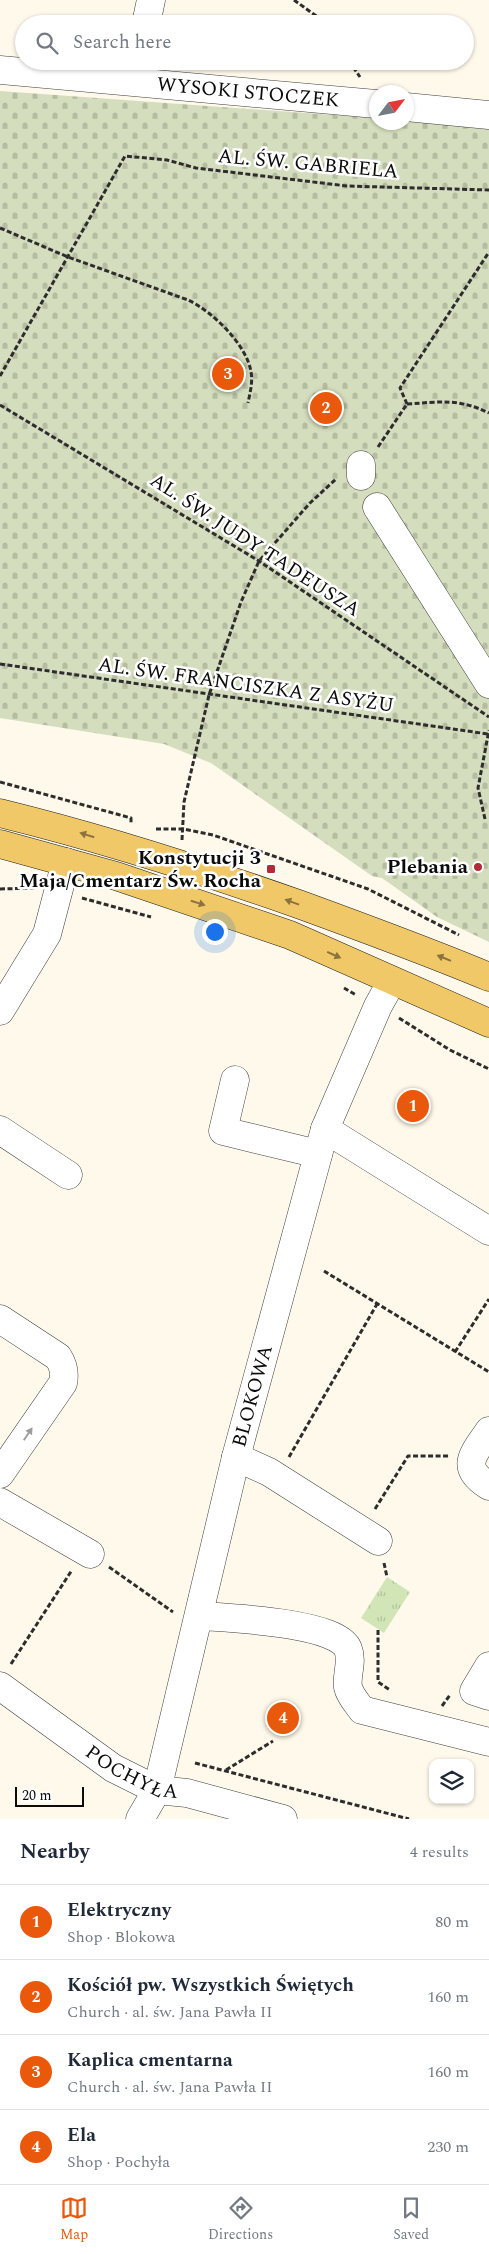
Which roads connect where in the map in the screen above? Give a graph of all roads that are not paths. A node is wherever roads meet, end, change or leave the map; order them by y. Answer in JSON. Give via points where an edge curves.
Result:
{"nodes":[{"id":1,"x":150,"y":0,"type":"edge"},
{"id":2,"x":148,"y":15,"type":"edge"},
{"id":3,"x":0,"y":70,"type":"edge"},
{"id":4,"x":369,"y":103,"type":"edge"},
{"id":5,"x":414,"y":108,"type":"edge"},
{"id":6,"x":489,"y":115,"type":"edge"},
{"id":7,"x":377,"y":507,"type":"dead end"},
{"id":8,"x":489,"y":684,"type":"edge"},
{"id":9,"x":0,"y":813,"type":"edge"},
{"id":10,"x":0,"y":844,"type":"edge"},
{"id":11,"x":66,"y":862,"type":"junction"},
{"id":12,"x":10,"y":976,"type":"edge"},
{"id":13,"x":489,"y":977,"type":"edge"},
{"id":14,"x":392,"y":982,"type":"junction"},
{"id":15,"x":0,"y":1011,"type":"edge"},
{"id":16,"x":489,"y":1023,"type":"edge"},
{"id":17,"x":235,"y":1080,"type":"dead end"},
{"id":18,"x":0,"y":1130,"type":"edge"},
{"id":19,"x":322,"y":1141,"type":"junction"},
{"id":20,"x":68,"y":1175,"type":"dead end"},
{"id":21,"x":489,"y":1231,"type":"edge"},
{"id":22,"x":0,"y":1319,"type":"edge"},
{"id":23,"x":489,"y":1431,"type":"edge"},
{"id":24,"x":236,"y":1457,"type":"junction"},
{"id":25,"x":0,"y":1474,"type":"edge"},
{"id":26,"x":489,"y":1486,"type":"edge"},
{"id":27,"x":0,"y":1502,"type":"edge"},
{"id":28,"x":370,"y":1536,"type":"road end"},
{"id":29,"x":87,"y":1552,"type":"road end"},
{"id":30,"x":200,"y":1616,"type":"junction"},
{"id":31,"x":489,"y":1666,"type":"edge"},
{"id":32,"x":5,"y":1676,"type":"edge"},
{"id":33,"x":482,"y":1693,"type":"edge"},
{"id":34,"x":489,"y":1742,"type":"edge"},
{"id":35,"x":157,"y":1790,"type":"junction"},
{"id":36,"x":140,"y":1819,"type":"edge"},
{"id":37,"x":283,"y":1819,"type":"edge"}],
"edges":[{"from":1,"to":2,"type":"street"},
{"from":3,"to":4,"type":"street","name":"WYSOKI STOCZEK"},
{"from":5,"to":6,"type":"street"},
{"from":7,"to":8,"type":"street"},
{"from":13,"to":9,"type":"main road","one_way":true,"via":[[393,938],[234,882],[76,832]]},
{"from":10,"to":11,"type":"main road"},
{"from":11,"to":12,"type":"street","via":[[47,934]]},
{"from":11,"to":14,"type":"main road","one_way":true,"via":[[263,925]]},
{"from":12,"to":15,"type":"street"},
{"from":14,"to":16,"type":"main road"},
{"from":14,"to":19,"type":"street","name":"BLOKOWA","via":[[378,1006]]},
{"from":17,"to":19,"type":"street","via":[[223,1131]]},
{"from":18,"to":20,"type":"street"},
{"from":19,"to":21,"type":"street"},
{"from":19,"to":24,"type":"street","name":"BLOKOWA"},
{"from":25,"to":22,"type":"street","one_way":true,"via":[[63,1383],[65,1375],[58,1357]]},
{"from":23,"to":26,"type":"street","via":[[470,1464],[474,1474]]},
{"from":24,"to":28,"type":"street","via":[[269,1472]]},
{"from":24,"to":30,"type":"street","name":"BLOKOWA"},
{"from":27,"to":29,"type":"street"},
{"from":30,"to":34,"type":"street","via":[[301,1626],[333,1635],[348,1648],[348,1686],[362,1710]]},
{"from":30,"to":35,"type":"street","name":"BLOKOWA"},
{"from":31,"to":33,"type":"street"},
{"from":32,"to":35,"type":"street","name":"POCHYŁA","via":[[113,1768]]},
{"from":35,"to":36,"type":"street","name":"BLOKOWA"},
{"from":35,"to":37,"type":"street","name":"POCHYŁA","via":[[187,1792]]}]}
